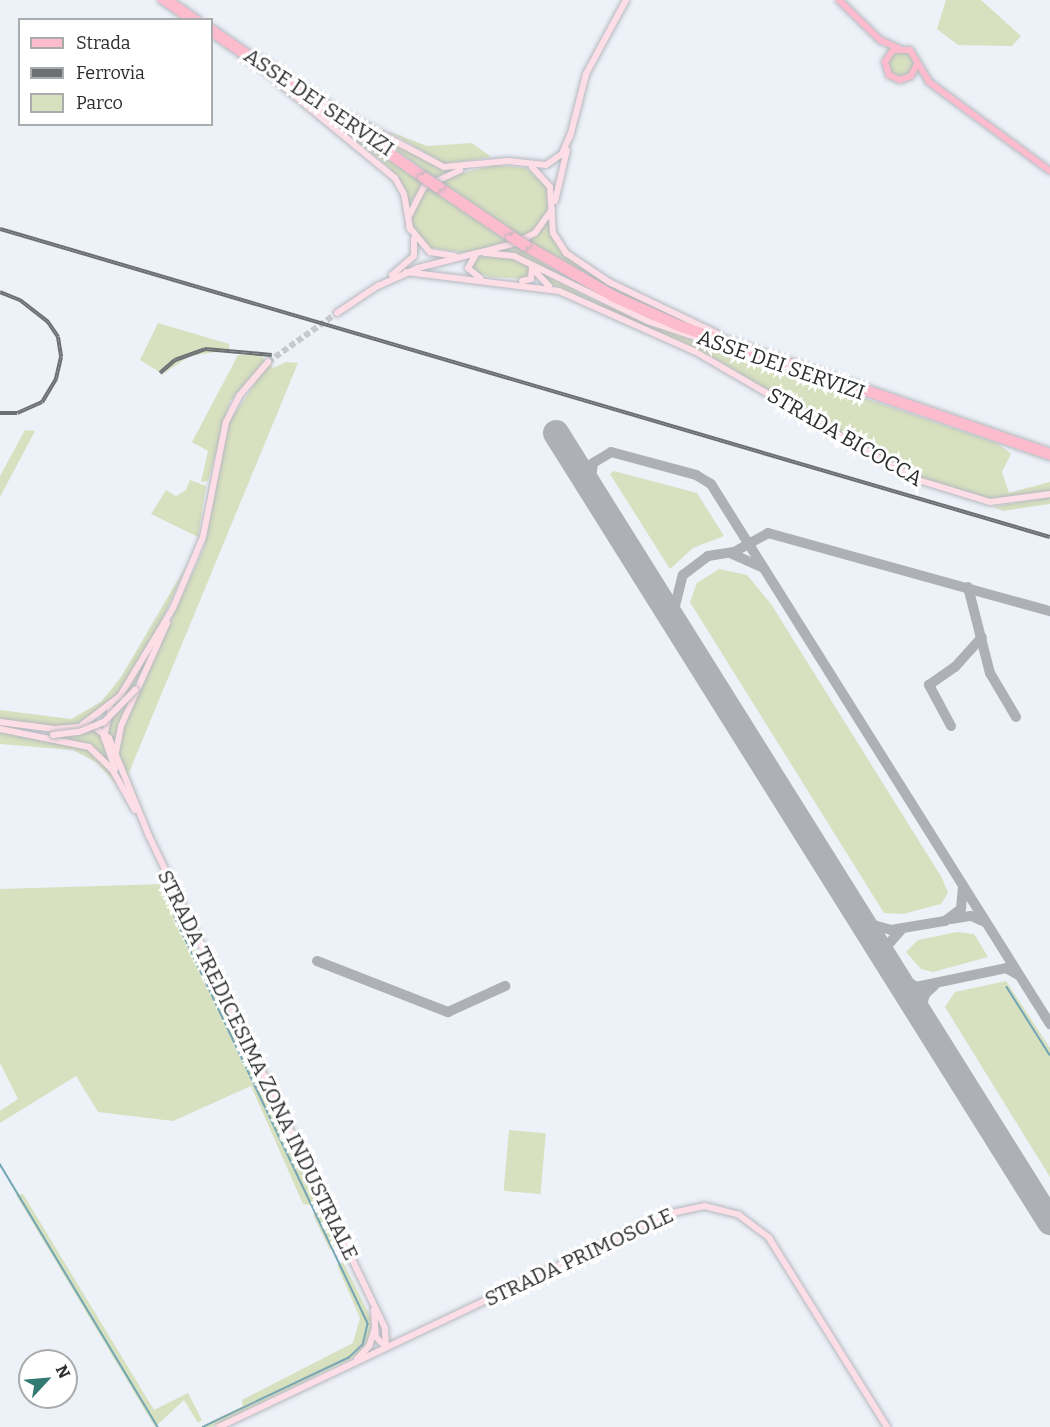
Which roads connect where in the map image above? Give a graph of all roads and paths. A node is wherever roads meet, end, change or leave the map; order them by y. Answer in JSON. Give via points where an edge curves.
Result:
{"nodes":[{"id":1,"x":161,"y":0,"type":"edge"},
{"id":2,"x":170,"y":0,"type":"edge"},
{"id":3,"x":626,"y":0,"type":"edge"},
{"id":4,"x":839,"y":0,"type":"edge"},
{"id":5,"x":187,"y":18,"type":"edge"},
{"id":6,"x":196,"y":18,"type":"edge"},
{"id":7,"x":213,"y":29,"type":"edge"},
{"id":8,"x":213,"y":35,"type":"edge"},
{"id":9,"x":879,"y":40,"type":"junction"},
{"id":10,"x":237,"y":46,"type":"junction"},
{"id":11,"x":898,"y":48,"type":"junction"},
{"id":12,"x":886,"y":57,"type":"junction"},
{"id":13,"x":917,"y":64,"type":"junction"},
{"id":14,"x":269,"y":74,"type":"junction"},
{"id":15,"x":911,"y":76,"type":"junction"},
{"id":16,"x":929,"y":82,"type":"junction"},
{"id":17,"x":570,"y":135,"type":"junction"},
{"id":18,"x":523,"y":163,"type":"junction"},
{"id":19,"x":470,"y":167,"type":"junction"},
{"id":20,"x":1050,"y":171,"type":"edge"},
{"id":21,"x":424,"y":177,"type":"junction"},
{"id":22,"x":553,"y":206,"type":"junction"},
{"id":23,"x":410,"y":229,"type":"junction"},
{"id":24,"x":413,"y":236,"type":"junction"},
{"id":25,"x":526,"y":246,"type":"junction"},
{"id":26,"x":485,"y":253,"type":"junction"},
{"id":27,"x":477,"y":255,"type":"junction"},
{"id":28,"x":467,"y":257,"type":"junction"},
{"id":29,"x":530,"y":265,"type":"junction"},
{"id":30,"x":405,"y":272,"type":"junction"},
{"id":31,"x":486,"y":280,"type":"junction"},
{"id":32,"x":504,"y":282,"type":"junction"},
{"id":33,"x":378,"y":286,"type":"junction"},
{"id":34,"x":552,"y":289,"type":"junction"},
{"id":35,"x":337,"y":313,"type":"tunnel mouth"},
{"id":36,"x":765,"y":354,"type":"junction"},
{"id":37,"x":268,"y":362,"type":"tunnel mouth"},
{"id":38,"x":780,"y":365,"type":"junction"},
{"id":39,"x":1050,"y":452,"type":"edge"},
{"id":40,"x":1050,"y":457,"type":"edge"},
{"id":41,"x":1050,"y":494,"type":"edge"},
{"id":42,"x":173,"y":608,"type":"junction"},
{"id":43,"x":168,"y":622,"type":"junction"},
{"id":44,"x":113,"y":705,"type":"junction"},
{"id":45,"x":0,"y":726,"type":"edge"},
{"id":46,"x":72,"y":729,"type":"junction"},
{"id":47,"x":104,"y":732,"type":"junction"},
{"id":48,"x":116,"y":760,"type":"junction"},
{"id":49,"x":132,"y":805,"type":"junction"},
{"id":50,"x":142,"y":822,"type":"junction"},
{"id":51,"x":374,"y":1308,"type":"junction"},
{"id":52,"x":385,"y":1328,"type":"junction"},
{"id":53,"x":375,"y":1329,"type":"junction"},
{"id":54,"x":408,"y":1337,"type":"junction"},
{"id":55,"x":386,"y":1347,"type":"junction"},
{"id":56,"x":342,"y":1369,"type":"junction"},
{"id":57,"x":219,"y":1427,"type":"edge"},
{"id":58,"x":887,"y":1427,"type":"edge"}],
"edges":[{"from":1,"to":5,"type":"main road"},
{"from":2,"to":6,"type":"main road"},
{"from":3,"to":17,"type":"main road","via":[[586,74]]},
{"from":4,"to":9,"type":"main road"},
{"from":7,"to":10,"type":"main road","name":"ASSE DEI SERVIZI"},
{"from":8,"to":14,"type":"main road","name":"ASSE DEI SERVIZI"},
{"from":9,"to":11,"type":"main road"},
{"from":9,"to":12,"type":"main road"},
{"from":10,"to":19,"type":"main road","via":[[342,113],[431,162]]},
{"from":10,"to":21,"type":"main road","name":"ASSE DEI SERVIZI"},
{"from":11,"to":12,"type":"main road"},
{"from":11,"to":13,"type":"main road","via":[[912,52]]},
{"from":12,"to":15,"type":"main road","via":[[891,77]]},
{"from":13,"to":15,"type":"main road"},
{"from":13,"to":16,"type":"main road"},
{"from":14,"to":21,"type":"main road","name":"ASSE DEI SERVIZI"},
{"from":14,"to":23,"type":"main road","via":[[390,172],[404,194]]},
{"from":15,"to":16,"type":"main road"},
{"from":16,"to":20,"type":"main road"},
{"from":17,"to":18,"type":"main road","via":[[556,160],[539,166]]},
{"from":17,"to":22,"type":"main road"},
{"from":18,"to":19,"type":"main road"},
{"from":18,"to":22,"type":"main road","via":[[548,181]]},
{"from":19,"to":23,"type":"main road","via":[[436,179],[420,191],[410,207]]},
{"from":21,"to":25,"type":"main road","bridge":true},
{"from":22,"to":26,"type":"main road","via":[[535,233]]},
{"from":22,"to":36,"type":"main road","via":[[554,237],[580,264],[652,304]]},
{"from":23,"to":24,"type":"main road"},
{"from":24,"to":28,"type":"main road","via":[[437,254]]},
{"from":24,"to":33,"type":"main road","via":[[416,249],[411,261]]},
{"from":25,"to":36,"type":"main road","name":"ASSE DEI SERVIZI","via":[[653,312]]},
{"from":25,"to":38,"type":"main road","name":"ASSE DEI SERVIZI","via":[[641,312]]},
{"from":26,"to":27,"type":"main road"},
{"from":26,"to":29,"type":"main road","via":[[502,253]]},
{"from":27,"to":28,"type":"main road"},
{"from":27,"to":31,"type":"main road","via":[[469,262],[469,271]]},
{"from":28,"to":30,"type":"main road"},
{"from":29,"to":32,"type":"main road","via":[[529,280]]},
{"from":29,"to":34,"type":"main road"},
{"from":29,"to":38,"type":"main road","via":[[646,321]]},
{"from":30,"to":31,"type":"main road"},
{"from":30,"to":33,"type":"main road"},
{"from":31,"to":32,"type":"main road"},
{"from":32,"to":34,"type":"main road"},
{"from":33,"to":35,"type":"main road"},
{"from":34,"to":41,"type":"main road","name":"STRADA BICOCCA","via":[[694,351],[865,452],[933,487],[990,502]]},
{"from":36,"to":39,"type":"main road","name":"ASSE DEI SERVIZI"},
{"from":37,"to":42,"type":"main road","via":[[239,396],[226,422],[203,537]]},
{"from":38,"to":40,"type":"main road","name":"ASSE DEI SERVIZI"},
{"from":42,"to":43,"type":"main road"},
{"from":42,"to":44,"type":"main road"},
{"from":43,"to":45,"type":"main road","bridge":true,"via":[[135,690],[104,722],[79,732],[53,735]]},
{"from":43,"to":48,"type":"main road","via":[[121,726]]},
{"from":44,"to":46,"type":"main road"},
{"from":44,"to":47,"type":"main road"},
{"from":45,"to":46,"type":"main road"},
{"from":45,"to":49,"type":"main road","via":[[89,747],[112,769]]},
{"from":46,"to":47,"type":"main road","via":[[93,726]]},
{"from":47,"to":48,"type":"main road"},
{"from":47,"to":49,"type":"main road","via":[[106,749]]},
{"from":48,"to":50,"type":"main road"},
{"from":49,"to":50,"type":"main road"},
{"from":50,"to":51,"type":"main road","name":"STRADA TREDICESIMA ZONA INDUSTRIALE"},
{"from":51,"to":52,"type":"main road","name":"STRADA TREDICESIMA ZONA INDUSTRIALE"},
{"from":51,"to":53,"type":"main road"},
{"from":52,"to":54,"type":"main road","via":[[395,1338]]},
{"from":52,"to":55,"type":"main road"},
{"from":53,"to":55,"type":"main road"},
{"from":53,"to":56,"type":"main road","via":[[366,1352]]},
{"from":54,"to":55,"type":"main road","name":"STRADA PRIMOSOLE"},
{"from":54,"to":58,"type":"main road","name":"STRADA PRIMOSOLE","via":[[672,1212],[720,1208],[750,1221],[769,1238]]},
{"from":55,"to":56,"type":"main road","name":"STRADA PRIMOSOLE"},
{"from":56,"to":57,"type":"main road","name":"STRADA PRIMOSOLE"}]}
